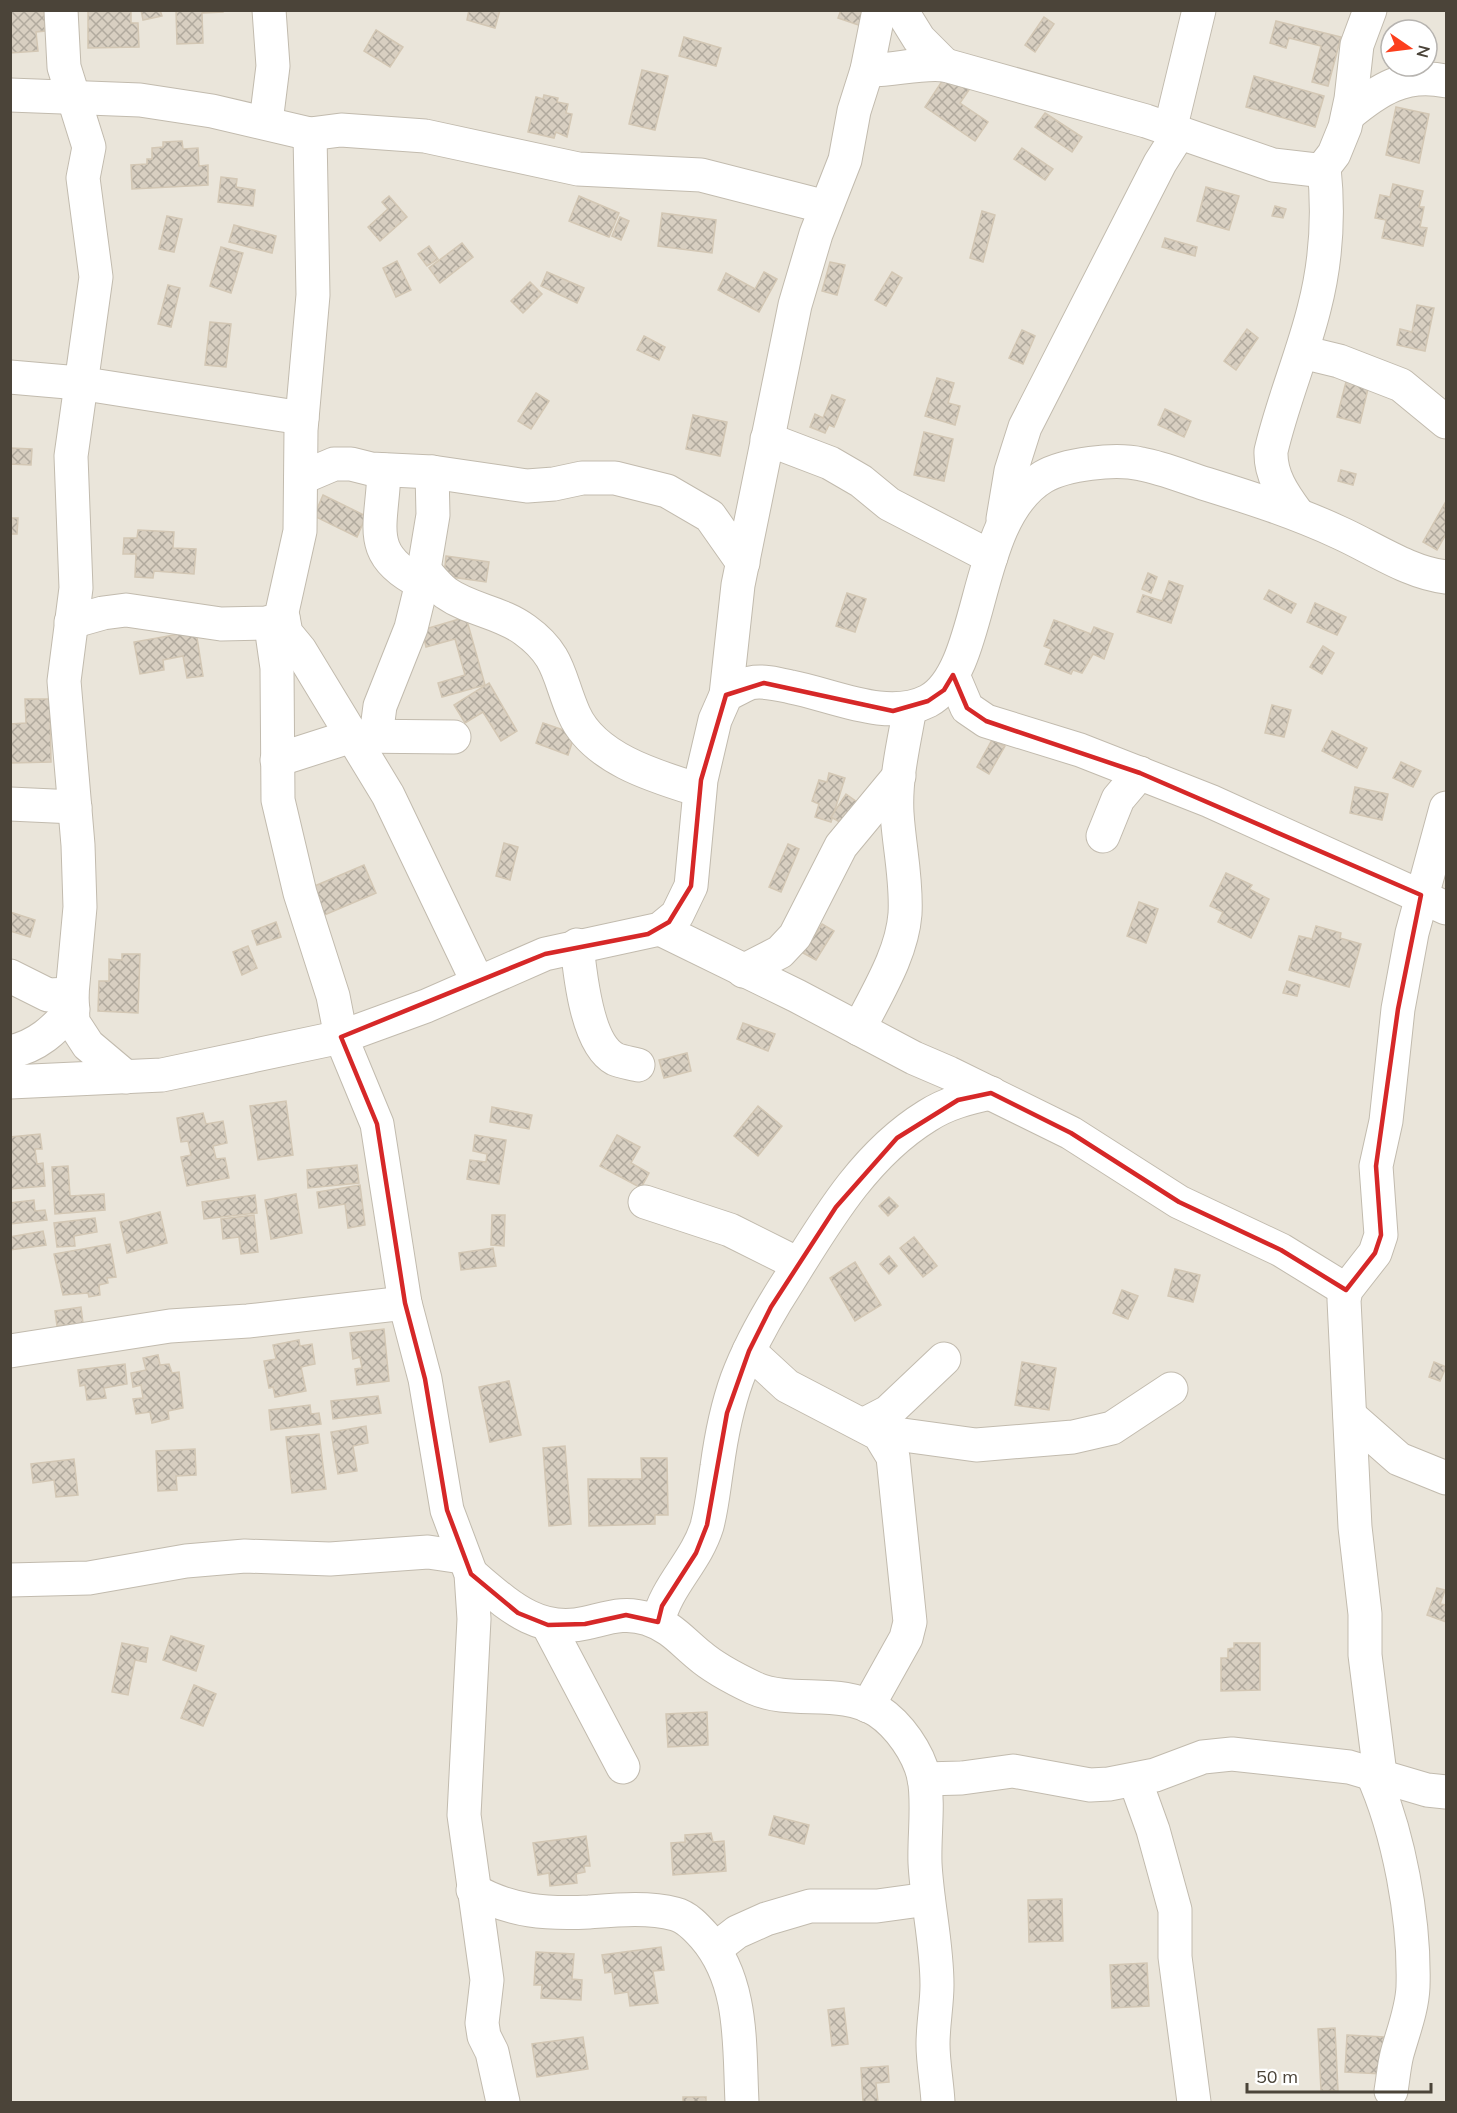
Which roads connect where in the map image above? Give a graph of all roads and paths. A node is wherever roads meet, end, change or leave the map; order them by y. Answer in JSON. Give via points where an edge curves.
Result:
{"nodes":[{"id":1,"x":61,"y":10,"type":"edge"},
{"id":2,"x":269,"y":10,"type":"edge"},
{"id":3,"x":879,"y":10,"type":"edge"},
{"id":4,"x":901,"y":10,"type":"edge"},
{"id":5,"x":1199,"y":10,"type":"edge"},
{"id":6,"x":1370,"y":10,"type":"edge"},
{"id":7,"x":945,"y":65,"type":"junction"},
{"id":8,"x":867,"y":70,"type":"junction"},
{"id":9,"x":1446,"y":81,"type":"edge"},
{"id":10,"x":10,"y":95,"type":"edge"},
{"id":11,"x":71,"y":97,"type":"junction"},
{"id":12,"x":1348,"y":115,"type":"junction"},
{"id":13,"x":266,"y":122,"type":"junction"},
{"id":14,"x":1175,"y":131,"type":"junction"},
{"id":15,"x":310,"y":134,"type":"junction"},
{"id":16,"x":1324,"y":167,"type":"junction"},
{"id":17,"x":826,"y":207,"type":"junction"},
{"id":18,"x":1302,"y":352,"type":"junction"},
{"id":19,"x":10,"y":376,"type":"edge"},
{"id":20,"x":79,"y":383,"type":"junction"},
{"id":21,"x":1446,"y":422,"type":"edge"},
{"id":22,"x":301,"y":424,"type":"junction"},
{"id":23,"x":767,"y":439,"type":"junction"},
{"id":24,"x":334,"y":464,"type":"junction"},
{"id":25,"x":384,"y":470,"type":"junction"},
{"id":26,"x":432,"y":472,"type":"junction"},
{"id":27,"x":301,"y":478,"type":"junction"},
{"id":28,"x":759,"y":481,"type":"junction"},
{"id":29,"x":704,"y":512,"type":"junction"},
{"id":30,"x":1297,"y":513,"type":"junction"},
{"id":31,"x":996,"y":544,"type":"junction"},
{"id":32,"x":743,"y":563,"type":"junction"},
{"id":33,"x":423,"y":576,"type":"junction"},
{"id":34,"x":1446,"y":577,"type":"edge"},
{"id":35,"x":275,"y":621,"type":"junction"},
{"id":36,"x":71,"y":622,"type":"junction"},
{"id":37,"x":952,"y":675,"type":"junction"},
{"id":38,"x":726,"y":695,"type":"junction"},
{"id":39,"x":910,"y":708,"type":"junction"},
{"id":40,"x":364,"y":736,"type":"junction"},
{"id":41,"x":454,"y":737,"type":"dead end"},
{"id":42,"x":277,"y":760,"type":"junction"},
{"id":43,"x":1140,"y":772,"type":"junction"},
{"id":44,"x":899,"y":776,"type":"junction"},
{"id":45,"x":699,"y":790,"type":"junction"},
{"id":46,"x":10,"y":804,"type":"edge"},
{"id":47,"x":75,"y":807,"type":"junction"},
{"id":48,"x":1446,"y":808,"type":"edge"},
{"id":49,"x":1102,"y":836,"type":"dead end"},
{"id":50,"x":1434,"y":901,"type":"edge"},
{"id":51,"x":660,"y":929,"type":"junction"},
{"id":52,"x":578,"y":945,"type":"junction"},
{"id":53,"x":743,"y":970,"type":"junction"},
{"id":54,"x":10,"y":975,"type":"edge"},
{"id":55,"x":478,"y":983,"type":"junction"},
{"id":56,"x":72,"y":1002,"type":"junction"},
{"id":57,"x":859,"y":1029,"type":"junction"},
{"id":58,"x":341,"y":1037,"type":"junction"},
{"id":59,"x":10,"y":1052,"type":"edge"},
{"id":60,"x":638,"y":1065,"type":"dead end"},
{"id":61,"x":126,"y":1077,"type":"junction"},
{"id":62,"x":10,"y":1082,"type":"edge"},
{"id":63,"x":991,"y":1093,"type":"junction"},
{"id":64,"x":645,"y":1202,"type":"dead end"},
{"id":65,"x":798,"y":1264,"type":"junction"},
{"id":66,"x":1346,"y":1290,"type":"junction"},
{"id":67,"x":405,"y":1303,"type":"junction"},
{"id":68,"x":10,"y":1351,"type":"edge"},
{"id":69,"x":749,"y":1351,"type":"junction"},
{"id":70,"x":944,"y":1359,"type":"dead end"},
{"id":71,"x":1171,"y":1389,"type":"dead end"},
{"id":72,"x":1350,"y":1416,"type":"junction"},
{"id":73,"x":869,"y":1428,"type":"junction"},
{"id":74,"x":1446,"y":1478,"type":"edge"},
{"id":75,"x":466,"y":1565,"type":"junction"},
{"id":76,"x":10,"y":1580,"type":"edge"},
{"id":77,"x":658,"y":1622,"type":"junction"},
{"id":78,"x":548,"y":1625,"type":"junction"},
{"id":79,"x":868,"y":1706,"type":"junction"},
{"id":80,"x":623,"y":1767,"type":"dead end"},
{"id":81,"x":1375,"y":1773,"type":"junction"},
{"id":82,"x":924,"y":1779,"type":"junction"},
{"id":83,"x":1135,"y":1780,"type":"junction"},
{"id":84,"x":1446,"y":1792,"type":"edge"},
{"id":85,"x":474,"y":1890,"type":"junction"},
{"id":86,"x":928,"y":1899,"type":"junction"},
{"id":87,"x":715,"y":1949,"type":"junction"},
{"id":88,"x":1391,"y":2091,"type":"dead end"},
{"id":89,"x":503,"y":2103,"type":"edge"},
{"id":90,"x":742,"y":2103,"type":"edge"},
{"id":91,"x":939,"y":2103,"type":"edge"},
{"id":92,"x":1194,"y":2103,"type":"edge"}],
"edges":[{"from":1,"to":11,"type":"street","via":[[64,67]]},
{"from":2,"to":13,"type":"street","via":[[273,66]]},
{"from":3,"to":8,"type":"street"},
{"from":4,"to":7,"type":"street","via":[[919,39]]},
{"from":5,"to":14,"type":"street"},
{"from":6,"to":12,"type":"street","via":[[1357,45]]},
{"from":7,"to":8,"type":"street"},
{"from":7,"to":14,"type":"street"},
{"from":8,"to":17,"type":"street","via":[[845,160]]},
{"from":9,"to":12,"type":"street","via":[[1413,79],[1391,83]]},
{"from":10,"to":11,"type":"street"},
{"from":11,"to":13,"type":"street","via":[[140,100]]},
{"from":11,"to":20,"type":"street","via":[[88,147],[83,178],[96,277]]},
{"from":12,"to":16,"type":"street"},
{"from":13,"to":15,"type":"street"},
{"from":14,"to":16,"type":"street","via":[[1273,165],[1305,170]]},
{"from":14,"to":31,"type":"street","via":[[1025,427],[1011,471]]},
{"from":15,"to":17,"type":"street","via":[[341,130],[425,136],[578,169],[701,175]]},
{"from":15,"to":22,"type":"street","via":[[313,296]]},
{"from":16,"to":18,"type":"street","via":[[1323,265]]},
{"from":17,"to":23,"type":"street","via":[[795,305]]},
{"from":18,"to":21,"type":"street","via":[[1339,361],[1401,385]]},
{"from":18,"to":30,"type":"street","via":[[1276,428],[1271,459],[1280,489]]},
{"from":19,"to":20,"type":"street"},
{"from":20,"to":22,"type":"street"},
{"from":20,"to":36,"type":"street","via":[[71,456],[76,588]]},
{"from":22,"to":24,"type":"street"},
{"from":22,"to":27,"type":"street"},
{"from":23,"to":28,"type":"street"},
{"from":23,"to":31,"type":"street","via":[[830,463],[889,504]]},
{"from":24,"to":25,"type":"street"},
{"from":24,"to":27,"type":"street"},
{"from":25,"to":26,"type":"street"},
{"from":25,"to":33,"type":"street","via":[[384,551],[399,571]]},
{"from":26,"to":29,"type":"street","via":[[527,486],[615,478],[667,490]]},
{"from":26,"to":33,"type":"street","via":[[433,515]]},
{"from":27,"to":35,"type":"street","via":[[300,531]]},
{"from":28,"to":29,"type":"street","via":[[742,501],[730,508]]},
{"from":28,"to":32,"type":"street"},
{"from":29,"to":32,"type":"street","via":[[727,536]]},
{"from":30,"to":31,"type":"street","via":[[1139,463],[1112,462],[1066,467],[1042,477],[1017,501]]},
{"from":30,"to":34,"type":"street","via":[[1414,567]]},
{"from":31,"to":37,"type":"street","via":[[959,664]]},
{"from":32,"to":38,"type":"street"},
{"from":33,"to":40,"type":"street","via":[[411,628]]},
{"from":33,"to":45,"type":"street","via":[[446,593],[525,630],[549,653],[562,677],[575,717],[611,755]]},
{"from":35,"to":36,"type":"street","via":[[211,623],[126,610]]},
{"from":35,"to":40,"type":"street"},
{"from":35,"to":42,"type":"street","via":[[272,633],[277,668]]},
{"from":36,"to":47,"type":"street","via":[[64,681]]},
{"from":37,"to":39,"type":"street","via":[[944,690]]},
{"from":37,"to":43,"type":"street","via":[[967,708],[986,721]]},
{"from":38,"to":39,"type":"street","via":[[764,682],[893,711]]},
{"from":38,"to":45,"type":"street","via":[[707,749]]},
{"from":39,"to":44,"type":"street"},
{"from":40,"to":41,"type":"street"},
{"from":40,"to":42,"type":"street"},
{"from":40,"to":55,"type":"street"},
{"from":42,"to":58,"type":"street","via":[[278,800]]},
{"from":43,"to":49,"type":"street","via":[[1118,799]]},
{"from":43,"to":50,"type":"street"},
{"from":44,"to":53,"type":"street","via":[[841,846],[795,936],[780,952]]},
{"from":44,"to":57,"type":"street","via":[[897,813],[905,915],[889,972]]},
{"from":45,"to":51,"type":"street","via":[[691,886],[677,915]]},
{"from":46,"to":47,"type":"street"},
{"from":47,"to":56,"type":"street","via":[[80,907]]},
{"from":48,"to":50,"type":"street"},
{"from":50,"to":66,"type":"street","via":[[1398,1009],[1386,1121],[1376,1166],[1381,1235],[1375,1253]]},
{"from":51,"to":52,"type":"street"},
{"from":51,"to":53,"type":"street"},
{"from":52,"to":55,"type":"street","via":[[545,954]]},
{"from":52,"to":60,"type":"street","via":[[589,1014],[597,1038],[616,1059]]},
{"from":53,"to":57,"type":"street"},
{"from":54,"to":56,"type":"street","via":[[48,995]]},
{"from":55,"to":58,"type":"street"},
{"from":56,"to":59,"type":"street","via":[[48,1035],[27,1048]]},
{"from":56,"to":61,"type":"street","via":[[73,1022],[88,1045]]},
{"from":57,"to":63,"type":"street"},
{"from":58,"to":61,"type":"street","via":[[204,1067]]},
{"from":58,"to":67,"type":"street","via":[[377,1124]]},
{"from":61,"to":62,"type":"street"},
{"from":63,"to":65,"type":"street","via":[[958,1100],[927,1115],[897,1138],[836,1207]]},
{"from":63,"to":66,"type":"street","via":[[1071,1133],[1179,1202],[1281,1250]]},
{"from":64,"to":65,"type":"street","via":[[736,1232]]},
{"from":65,"to":69,"type":"street"},
{"from":66,"to":72,"type":"street"},
{"from":67,"to":68,"type":"street","via":[[170,1326]]},
{"from":67,"to":75,"type":"street","via":[[425,1379],[447,1510]]},
{"from":69,"to":73,"type":"street","via":[[787,1386]]},
{"from":69,"to":77,"type":"street","via":[[727,1413],[707,1525],[696,1553],[662,1606]]},
{"from":70,"to":73,"type":"street"},
{"from":71,"to":73,"type":"street","via":[[1112,1428],[1073,1437],[976,1445]]},
{"from":72,"to":74,"type":"street","via":[[1400,1459]]},
{"from":72,"to":81,"type":"street"},
{"from":73,"to":79,"type":"street","via":[[887,1443],[897,1477],[910,1622],[906,1638]]},
{"from":75,"to":76,"type":"street","via":[[428,1552],[330,1559],[245,1556],[89,1578]]},
{"from":75,"to":78,"type":"street","via":[[518,1614]]},
{"from":75,"to":85,"type":"street","via":[[474,1619],[464,1815]]},
{"from":77,"to":78,"type":"street","via":[[626,1615],[585,1624]]},
{"from":77,"to":79,"type":"street","via":[[681,1636],[720,1670],[756,1689]]},
{"from":78,"to":80,"type":"street"},
{"from":79,"to":82,"type":"street","via":[[885,1717],[914,1750]]},
{"from":81,"to":83,"type":"street","via":[[1232,1754],[1203,1757]]},
{"from":81,"to":84,"type":"street"},
{"from":81,"to":88,"type":"street","via":[[1393,1830],[1410,1929],[1412,2000]]},
{"from":82,"to":83,"type":"street","via":[[1013,1771],[1090,1785]]},
{"from":82,"to":86,"type":"street"},
{"from":83,"to":92,"type":"street","via":[[1175,1910],[1175,1957]]},
{"from":85,"to":87,"type":"street","via":[[502,1905],[527,1911],[676,1914],[686,1918]]},
{"from":85,"to":89,"type":"street","via":[[487,1980],[482,2023]]},
{"from":86,"to":87,"type":"street","via":[[877,1906],[810,1906],[737,1932]]},
{"from":86,"to":91,"type":"street","via":[[938,1984],[933,2044]]},
{"from":87,"to":90,"type":"street","via":[[729,1977],[739,2027]]}]}
